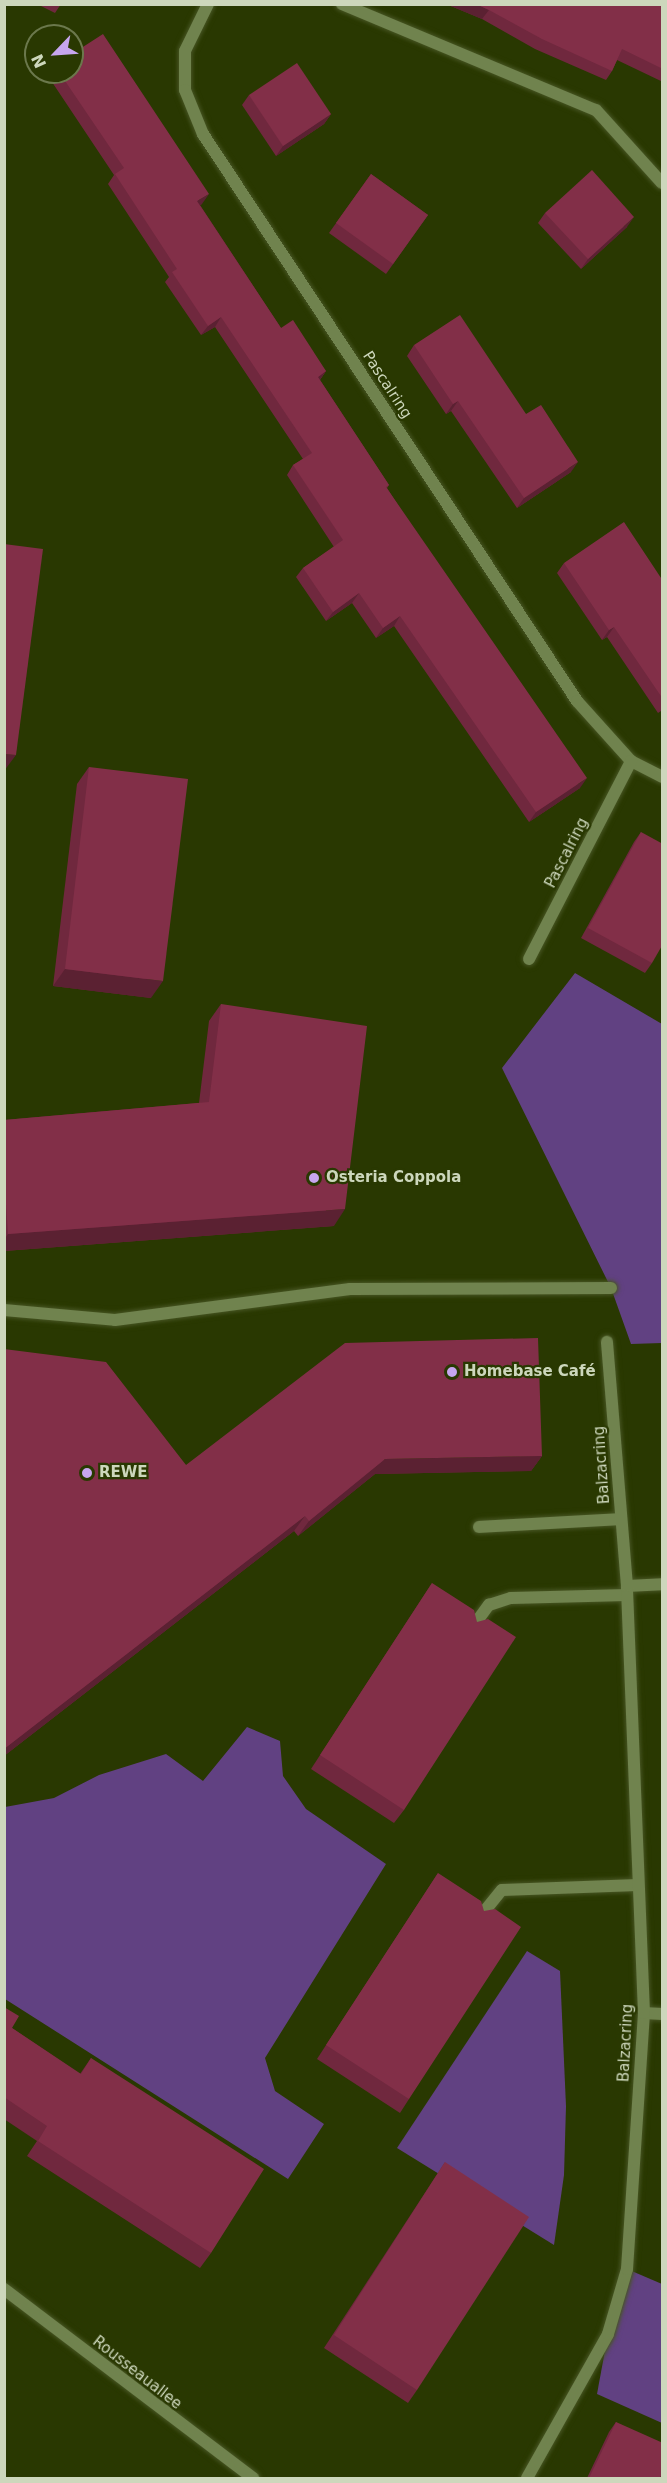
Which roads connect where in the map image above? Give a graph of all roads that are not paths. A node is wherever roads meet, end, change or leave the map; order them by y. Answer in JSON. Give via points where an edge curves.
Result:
{"nodes":[{"id":1,"x":208,"y":4,"type":"edge"},
{"id":2,"x":342,"y":4,"type":"edge"},
{"id":3,"x":663,"y":183,"type":"edge"},
{"id":4,"x":631,"y":761,"type":"junction"},
{"id":5,"x":663,"y":777,"type":"edge"},
{"id":6,"x":529,"y":958,"type":"dead end"},
{"id":7,"x":611,"y":1288,"type":"dead end"},
{"id":8,"x":4,"y":1310,"type":"edge"},
{"id":9,"x":608,"y":1342,"type":"dead end"},
{"id":10,"x":621,"y":1519,"type":"junction"},
{"id":11,"x":478,"y":1527,"type":"dead end"},
{"id":12,"x":663,"y":1584,"type":"edge"},
{"id":13,"x":627,"y":1590,"type":"junction"},
{"id":14,"x":472,"y":1628,"type":"edge"},
{"id":15,"x":638,"y":1885,"type":"junction"},
{"id":16,"x":479,"y":1918,"type":"edge"},
{"id":17,"x":644,"y":2013,"type":"junction"},
{"id":18,"x":663,"y":2014,"type":"edge"},
{"id":19,"x":4,"y":2289,"type":"edge"},
{"id":20,"x":253,"y":2478,"type":"edge"},
{"id":21,"x":527,"y":2478,"type":"edge"}],
"edges":[{"from":1,"to":4,"type":"street","name":"Pascalring","via":[[185,51],[185,90],[203,134],[577,701]]},
{"from":2,"to":3,"type":"street","via":[[596,110]]},
{"from":4,"to":5,"type":"street","name":"Pascalring"},
{"from":4,"to":6,"type":"street","name":"Pascalring"},
{"from":7,"to":8,"type":"street","via":[[350,1289],[115,1320]]},
{"from":9,"to":10,"type":"street","name":"Balzacring"},
{"from":10,"to":11,"type":"street"},
{"from":10,"to":13,"type":"street","name":"Balzacring"},
{"from":12,"to":13,"type":"street"},
{"from":13,"to":14,"type":"street","via":[[511,1598],[489,1605]]},
{"from":13,"to":15,"type":"street","name":"Balzacring"},
{"from":15,"to":16,"type":"street","via":[[502,1890]]},
{"from":15,"to":17,"type":"street","name":"Balzacring"},
{"from":17,"to":18,"type":"street"},
{"from":17,"to":21,"type":"street","name":"Balzacring","via":[[627,2269],[608,2334]]},
{"from":19,"to":20,"type":"street","name":"Rousseauallee"}]}
